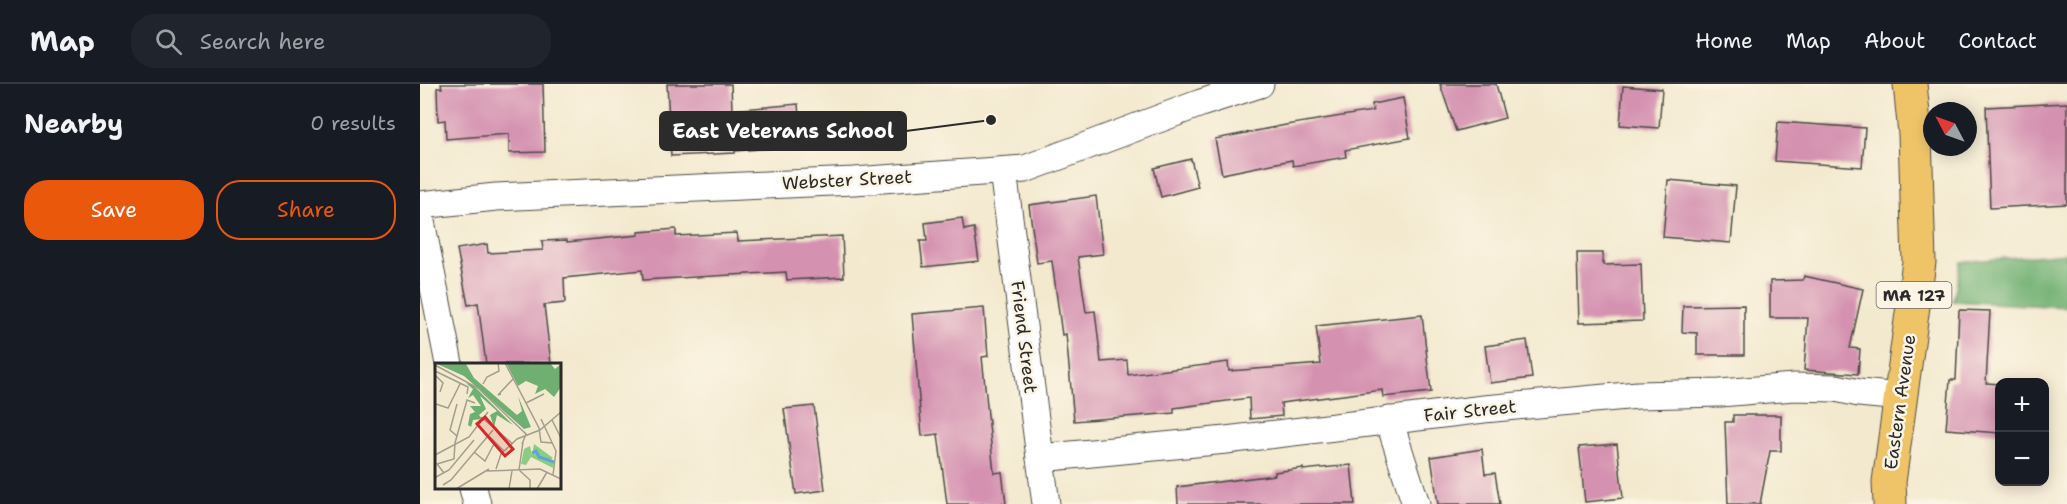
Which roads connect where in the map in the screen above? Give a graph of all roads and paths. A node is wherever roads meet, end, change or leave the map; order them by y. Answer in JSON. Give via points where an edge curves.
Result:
{"nodes":[{"id":1,"x":1260,"y":84,"type":"edge"},
{"id":2,"x":1910,"y":84,"type":"edge"},
{"id":3,"x":1003,"y":171,"type":"junction"},
{"id":4,"x":420,"y":205,"type":"edge"},
{"id":5,"x":420,"y":216,"type":"edge"},
{"id":6,"x":449,"y":363,"type":"edge"},
{"id":7,"x":1900,"y":397,"type":"junction"},
{"id":8,"x":1389,"y":420,"type":"junction"},
{"id":9,"x":1040,"y":458,"type":"junction"},
{"id":10,"x":474,"y":489,"type":"edge"},
{"id":11,"x":477,"y":504,"type":"edge"},
{"id":12,"x":1046,"y":504,"type":"edge"},
{"id":13,"x":1416,"y":504,"type":"edge"},
{"id":14,"x":1890,"y":504,"type":"edge"}],
"edges":[{"from":1,"to":3,"type":"street","name":"Webster Street","via":[[1025,169]]},
{"from":2,"to":7,"type":"main road","name":"Eastern Avenue","number":"MA 127","via":[[1919,262]]},
{"from":3,"to":4,"type":"street","name":"Webster Street","via":[[496,197]]},
{"from":3,"to":9,"type":"street","name":"Friend Street"},
{"from":5,"to":6,"type":"street"},
{"from":7,"to":8,"type":"street","name":"Fair Street","via":[[1794,387],[1638,395]]},
{"from":7,"to":14,"type":"main road","name":"Eastern Avenue","number":"MA 127","via":[[1888,482]]},
{"from":8,"to":9,"type":"street","name":"Fair Street"},
{"from":8,"to":13,"type":"street"},
{"from":9,"to":12,"type":"street","name":"Friend Street"},
{"from":10,"to":11,"type":"street"}]}
